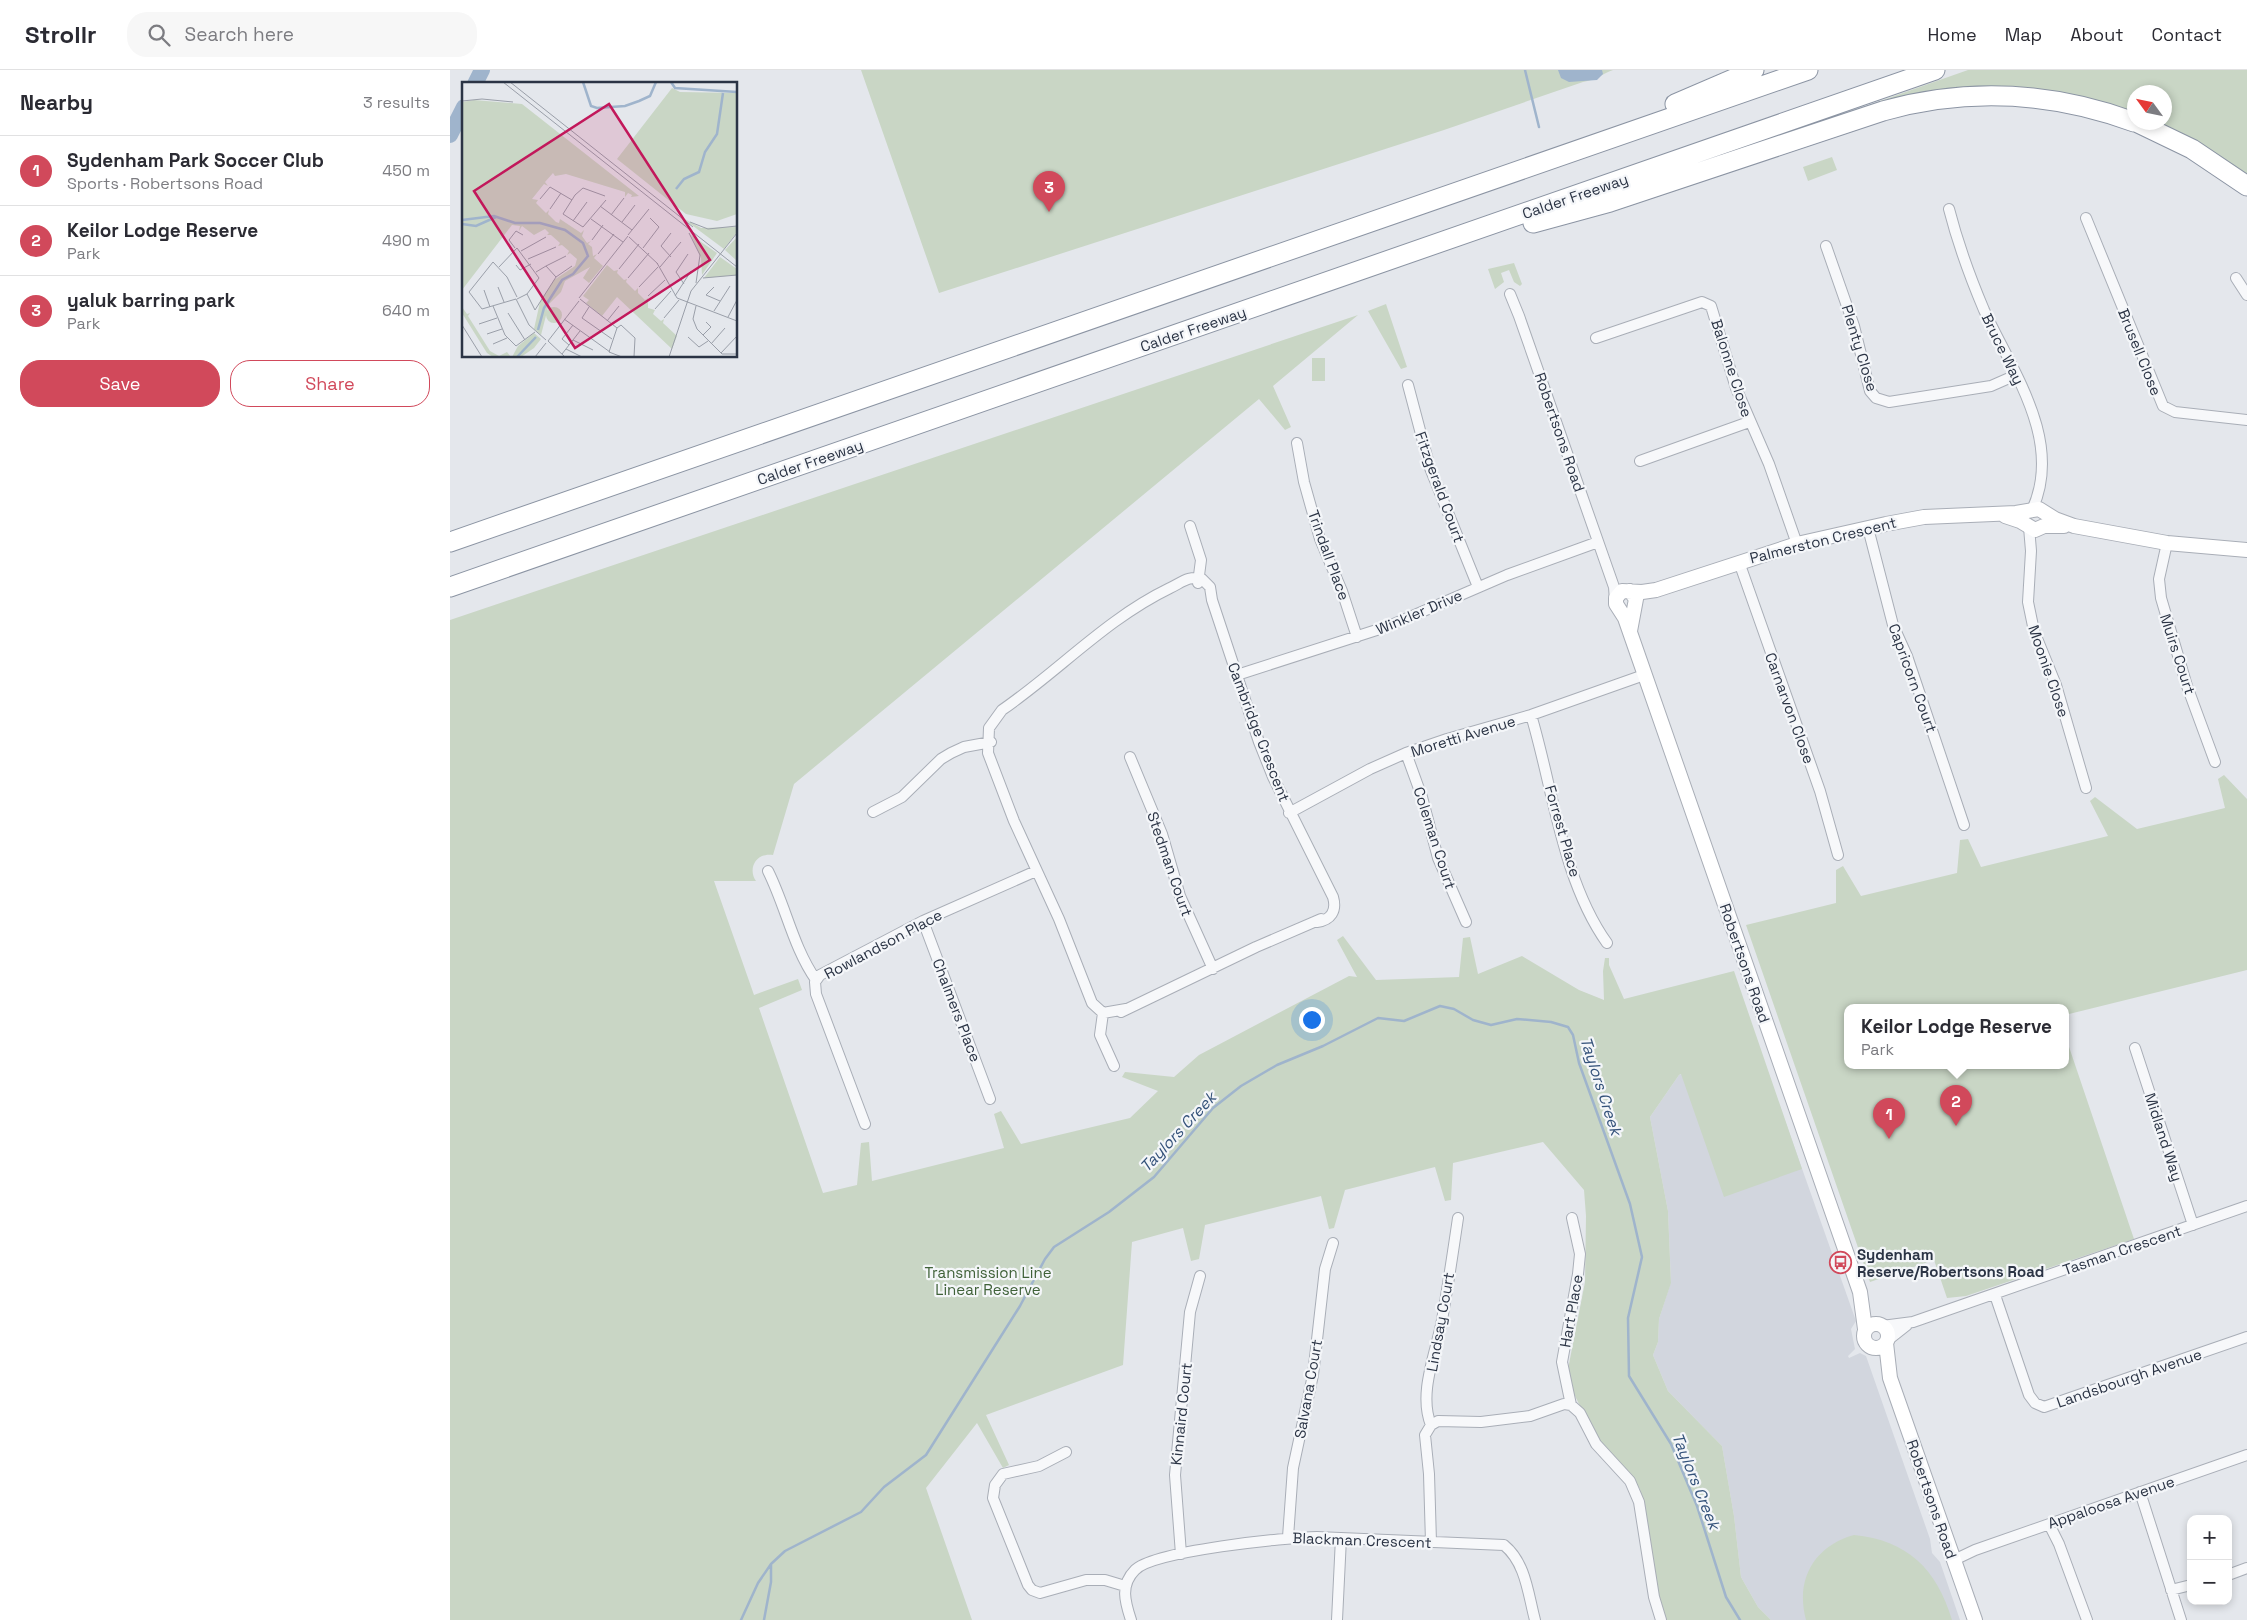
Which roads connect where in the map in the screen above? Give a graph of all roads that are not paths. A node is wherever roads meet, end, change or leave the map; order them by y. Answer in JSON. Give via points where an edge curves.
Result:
{"nodes":[{"id":1,"x":1754,"y":70,"type":"edge"},
{"id":2,"x":1808,"y":70,"type":"edge"},
{"id":3,"x":1935,"y":70,"type":"edge"},
{"id":4,"x":2127,"y":120,"type":"edge"},
{"id":5,"x":2151,"y":130,"type":"edge"},
{"id":6,"x":1536,"y":164,"type":"junction"},
{"id":7,"x":2247,"y":186,"type":"edge"},
{"id":8,"x":1948,"y":209,"type":"dead end"},
{"id":9,"x":2086,"y":218,"type":"dead end"},
{"id":10,"x":1826,"y":246,"type":"dead end"},
{"id":11,"x":2236,"y":278,"type":"dead end"},
{"id":12,"x":1510,"y":294,"type":"dead end"},
{"id":13,"x":2247,"y":295,"type":"edge"},
{"id":14,"x":1271,"y":302,"type":"junction"},
{"id":15,"x":1596,"y":338,"type":"dead end"},
{"id":16,"x":2016,"y":375,"type":"junction"},
{"id":17,"x":1408,"y":385,"type":"dead end"},
{"id":18,"x":2247,"y":420,"type":"edge"},
{"id":19,"x":1750,"y":422,"type":"junction"},
{"id":20,"x":1296,"y":443,"type":"dead end"},
{"id":21,"x":1640,"y":461,"type":"dead end"},
{"id":22,"x":2036,"y":519,"type":"junction"},
{"id":23,"x":1190,"y":526,"type":"dead end"},
{"id":24,"x":1868,"y":528,"type":"junction"},
{"id":25,"x":450,"y":542,"type":"edge"},
{"id":26,"x":1598,"y":542,"type":"junction"},
{"id":27,"x":2167,"y":543,"type":"junction"},
{"id":28,"x":1797,"y":544,"type":"junction"},
{"id":29,"x":2247,"y":550,"type":"edge"},
{"id":30,"x":1739,"y":562,"type":"junction"},
{"id":31,"x":1607,"y":570,"type":"junction"},
{"id":32,"x":1198,"y":580,"type":"junction"},
{"id":33,"x":450,"y":587,"type":"edge"},
{"id":34,"x":1478,"y":587,"type":"junction"},
{"id":35,"x":1632,"y":598,"type":"junction"},
{"id":36,"x":1617,"y":605,"type":"junction"},
{"id":37,"x":1630,"y":634,"type":"junction"},
{"id":38,"x":1357,"y":637,"type":"junction"},
{"id":39,"x":1644,"y":674,"type":"junction"},
{"id":40,"x":1236,"y":675,"type":"junction"},
{"id":41,"x":1531,"y":715,"type":"junction"},
{"id":42,"x":989,"y":742,"type":"junction"},
{"id":43,"x":1406,"y":753,"type":"junction"},
{"id":44,"x":1130,"y":757,"type":"dead end"},
{"id":45,"x":2214,"y":762,"type":"dead end"},
{"id":46,"x":2086,"y":788,"type":"dead end"},
{"id":47,"x":873,"y":812,"type":"dead end"},
{"id":48,"x":1289,"y":813,"type":"junction"},
{"id":49,"x":1964,"y":825,"type":"dead end"},
{"id":50,"x":1838,"y":855,"type":"dead end"},
{"id":51,"x":768,"y":871,"type":"dead end"},
{"id":52,"x":1036,"y":871,"type":"junction"},
{"id":53,"x":923,"y":921,"type":"junction"},
{"id":54,"x":1466,"y":922,"type":"dead end"},
{"id":55,"x":1607,"y":943,"type":"dead end"},
{"id":56,"x":1213,"y":970,"type":"junction"},
{"id":57,"x":816,"y":980,"type":"junction"},
{"id":58,"x":1102,"y":1016,"type":"junction"},
{"id":59,"x":2136,"y":1048,"type":"dead end"},
{"id":60,"x":1114,"y":1066,"type":"dead end"},
{"id":61,"x":990,"y":1099,"type":"dead end"},
{"id":62,"x":865,"y":1124,"type":"dead end"},
{"id":63,"x":2247,"y":1206,"type":"edge"},
{"id":64,"x":1458,"y":1218,"type":"dead end"},
{"id":65,"x":1572,"y":1218,"type":"dead end"},
{"id":66,"x":2193,"y":1225,"type":"junction"},
{"id":67,"x":1333,"y":1243,"type":"dead end"},
{"id":68,"x":1200,"y":1276,"type":"dead end"},
{"id":69,"x":1860,"y":1292,"type":"junction"},
{"id":70,"x":1995,"y":1295,"type":"junction"},
{"id":71,"x":1912,"y":1322,"type":"junction"},
{"id":72,"x":1881,"y":1325,"type":"junction"},
{"id":73,"x":1865,"y":1329,"type":"junction"},
{"id":74,"x":2247,"y":1337,"type":"edge"},
{"id":75,"x":1887,"y":1342,"type":"junction"},
{"id":76,"x":1872,"y":1348,"type":"junction"},
{"id":77,"x":1890,"y":1378,"type":"junction"},
{"id":78,"x":1571,"y":1405,"type":"junction"},
{"id":79,"x":1431,"y":1425,"type":"junction"},
{"id":80,"x":1066,"y":1452,"type":"dead end"},
{"id":81,"x":2247,"y":1454,"type":"edge"},
{"id":82,"x":2136,"y":1493,"type":"junction"},
{"id":83,"x":2052,"y":1523,"type":"junction"},
{"id":84,"x":1288,"y":1537,"type":"junction"},
{"id":85,"x":1341,"y":1538,"type":"junction"},
{"id":86,"x":1431,"y":1542,"type":"junction"},
{"id":87,"x":1181,"y":1554,"type":"junction"},
{"id":88,"x":1953,"y":1557,"type":"junction"},
{"id":89,"x":2247,"y":1568,"type":"edge"},
{"id":90,"x":2232,"y":1574,"type":"edge"},
{"id":91,"x":1125,"y":1586,"type":"junction"},
{"id":92,"x":2187,"y":1587,"type":"edge"},
{"id":93,"x":2187,"y":1591,"type":"edge"},
{"id":94,"x":2172,"y":1593,"type":"junction"},
{"id":95,"x":1131,"y":1620,"type":"edge"},
{"id":96,"x":1337,"y":1620,"type":"edge"},
{"id":97,"x":1535,"y":1620,"type":"edge"},
{"id":98,"x":1661,"y":1620,"type":"edge"},
{"id":99,"x":1975,"y":1620,"type":"edge"},
{"id":100,"x":2087,"y":1620,"type":"edge"},
{"id":101,"x":2181,"y":1620,"type":"edge"}],
"edges":[{"from":1,"to":6,"type":"highway"},
{"from":2,"to":6,"type":"highway"},
{"from":3,"to":14,"type":"highway","name":"Calder Freeway"},
{"from":4,"to":14,"type":"highway","via":[[2082,106],[2024,96],[1964,96],[1910,103],[1610,202],[1489,235]]},
{"from":5,"to":7,"type":"highway","via":[[2192,150]]},
{"from":6,"to":25,"type":"highway"},
{"from":8,"to":16,"type":"street","name":"Bruce Way","via":[[1968,271]]},
{"from":9,"to":18,"type":"street","name":"Brusell Close","via":[[2163,406],[2175,412]]},
{"from":10,"to":16,"type":"street","name":"Plenty Close","via":[[1854,326],[1870,391],[1876,398],[1889,402],[1991,386]]},
{"from":11,"to":13,"type":"street"},
{"from":12,"to":26,"type":"street","name":"Robertsons Road"},
{"from":14,"to":33,"type":"highway","name":"Calder Freeway"},
{"from":15,"to":19,"type":"street","name":"Balonne Close","via":[[1702,302],[1708,304]]},
{"from":16,"to":22,"type":"street","name":"Bruce Way","via":[[2033,410],[2041,448],[2043,470]]},
{"from":17,"to":34,"type":"street","name":"Fitzgerald Court","via":[[1430,468]]},
{"from":19,"to":21,"type":"street"},
{"from":19,"to":28,"type":"street","name":"Balonne Close","via":[[1769,464]]},
{"from":20,"to":38,"type":"street","name":"Trindall Place","via":[[1320,539]]},
{"from":22,"to":24,"type":"street","name":"Palmerston Crescent","via":[[1995,514],[1924,517]]},
{"from":22,"to":27,"type":"street","name":"Palmerston Crescent"},
{"from":22,"to":46,"type":"street","name":"Moonie Close","via":[[2028,602],[2034,632],[2056,685]]},
{"from":23,"to":32,"type":"street","via":[[1201,560]]},
{"from":24,"to":28,"type":"street","name":"Palmerston Crescent"},
{"from":24,"to":49,"type":"street","name":"Capricorn Court","via":[[1893,625],[1907,656]]},
{"from":26,"to":31,"type":"street","name":"Robertsons Road"},
{"from":26,"to":34,"type":"street","name":"Winkler Drive"},
{"from":27,"to":29,"type":"street","name":"Palmerston Crescent"},
{"from":27,"to":45,"type":"street","name":"Muirs Court","via":[[2160,598]]},
{"from":28,"to":30,"type":"street","name":"Palmerston Crescent"},
{"from":30,"to":35,"type":"street","name":"Palmerston Crescent"},
{"from":30,"to":50,"type":"street","name":"Carnarvon Close","via":[[1820,791]]},
{"from":31,"to":35,"type":"street"},
{"from":31,"to":36,"type":"street","name":"Robertsons Road"},
{"from":32,"to":40,"type":"street","name":"Cambridge Crescent","via":[[1212,600]]},
{"from":32,"to":42,"type":"street","via":[[1176,586],[1115,620],[1016,700],[996,723]]},
{"from":34,"to":38,"type":"street","name":"Winkler Drive","via":[[1396,624]]},
{"from":35,"to":36,"type":"street","via":[[1619,593]]},
{"from":35,"to":36,"type":"street","name":"Palmerston Crescent","via":[[1626,612]]},
{"from":35,"to":37,"type":"street","name":"Robertsons Road"},
{"from":36,"to":37,"type":"street","name":"Robertsons Road"},
{"from":37,"to":39,"type":"street","name":"Robertsons Road"},
{"from":38,"to":40,"type":"street","name":"Winkler Drive"},
{"from":39,"to":41,"type":"street","name":"Moretti Avenue"},
{"from":39,"to":69,"type":"street","name":"Robertsons Road"},
{"from":40,"to":48,"type":"street","name":"Cambridge Crescent","via":[[1259,742]]},
{"from":41,"to":43,"type":"street","name":"Moretti Avenue"},
{"from":41,"to":55,"type":"street","name":"Forrest Place","via":[[1570,862],[1582,896]]},
{"from":42,"to":47,"type":"street","via":[[941,759],[902,797]]},
{"from":42,"to":52,"type":"street","via":[[1014,822]]},
{"from":43,"to":48,"type":"street","name":"Moretti Avenue"},
{"from":43,"to":54,"type":"street","name":"Coleman Court","via":[[1438,858]]},
{"from":44,"to":56,"type":"street","name":"Stedman Court","via":[[1162,834],[1180,896]]},
{"from":48,"to":56,"type":"street","name":"Cambridge Crescent","via":[[1326,887],[1332,909],[1316,922],[1256,947]]},
{"from":51,"to":57,"type":"street","via":[[796,943]]},
{"from":52,"to":53,"type":"street","name":"Rowlandson Place"},
{"from":52,"to":58,"type":"street","via":[[1067,938],[1086,991]]},
{"from":53,"to":57,"type":"street","name":"Rowlandson Place"},
{"from":53,"to":61,"type":"street","name":"Chalmers Place"},
{"from":56,"to":58,"type":"street","name":"Cambridge Crescent","via":[[1126,1009]]},
{"from":57,"to":62,"type":"street","name":"Rowlandson Place","via":[[816,994]]},
{"from":58,"to":60,"type":"street","via":[[1101,1041]]},
{"from":59,"to":66,"type":"street","name":"Midland Way"},
{"from":63,"to":66,"type":"street","name":"Tasman Crescent"},
{"from":64,"to":79,"type":"street","name":"Lindsay Court","via":[[1428,1389],[1426,1412]]},
{"from":65,"to":78,"type":"street","name":"Hart Place","via":[[1579,1241],[1579,1260],[1562,1362]]},
{"from":66,"to":70,"type":"street","name":"Tasman Crescent"},
{"from":67,"to":84,"type":"street","name":"Salvana Court","via":[[1325,1269],[1312,1375],[1293,1468]]},
{"from":68,"to":87,"type":"street","name":"Kinnaird Court","via":[[1190,1312],[1175,1475]]},
{"from":69,"to":72,"type":"street","name":"Robertsons Road"},
{"from":69,"to":73,"type":"street","name":"Robertsons Road"},
{"from":70,"to":71,"type":"street","name":"Tasman Crescent"},
{"from":70,"to":74,"type":"street","name":"Landsbourgh Avenue","via":[[2029,1396],[2044,1407]]},
{"from":71,"to":72,"type":"street","name":"Tasman Crescent"},
{"from":71,"to":75,"type":"street","name":"Tasman Crescent"},
{"from":72,"to":73,"type":"street","via":[[1872,1324]]},
{"from":72,"to":75,"type":"street","via":[[1887,1332]]},
{"from":73,"to":76,"type":"street","via":[[1864,1340]]},
{"from":75,"to":76,"type":"street","via":[[1880,1348]]},
{"from":75,"to":77,"type":"street","name":"Robertsons Road"},
{"from":76,"to":77,"type":"street","name":"Robertsons Road"},
{"from":77,"to":88,"type":"street","name":"Robertsons Road"},
{"from":78,"to":79,"type":"street","via":[[1564,1404],[1530,1416],[1481,1422],[1441,1420]]},
{"from":78,"to":98,"type":"street","via":[[1580,1413],[1596,1444],[1623,1472],[1635,1491],[1654,1598]]},
{"from":79,"to":86,"type":"street","via":[[1425,1435]]},
{"from":80,"to":91,"type":"street","via":[[1039,1466],[1002,1474],[994,1488],[993,1498],[1028,1585],[1040,1593],[1086,1580],[1105,1580]]},
{"from":81,"to":82,"type":"street","name":"Appaloosa Avenue"},
{"from":82,"to":83,"type":"street","name":"Appaloosa Avenue"},
{"from":82,"to":94,"type":"street"},
{"from":83,"to":88,"type":"street","name":"Appaloosa Avenue"},
{"from":83,"to":100,"type":"street","via":[[2059,1534],[2059,1544]]},
{"from":84,"to":85,"type":"street","name":"Blackman Crescent"},
{"from":84,"to":87,"type":"street","name":"Blackman Crescent"},
{"from":85,"to":86,"type":"street","name":"Blackman Crescent"},
{"from":85,"to":96,"type":"street"},
{"from":86,"to":97,"type":"street","name":"Blackman Crescent","via":[[1504,1545],[1521,1565]]},
{"from":87,"to":91,"type":"street","name":"Blackman Crescent","via":[[1143,1564]]},
{"from":88,"to":99,"type":"street","name":"Robertsons Road"},
{"from":89,"to":90,"type":"street"},
{"from":91,"to":95,"type":"street"},
{"from":92,"to":94,"type":"street"},
{"from":93,"to":94,"type":"street"},
{"from":94,"to":101,"type":"street"}]}
